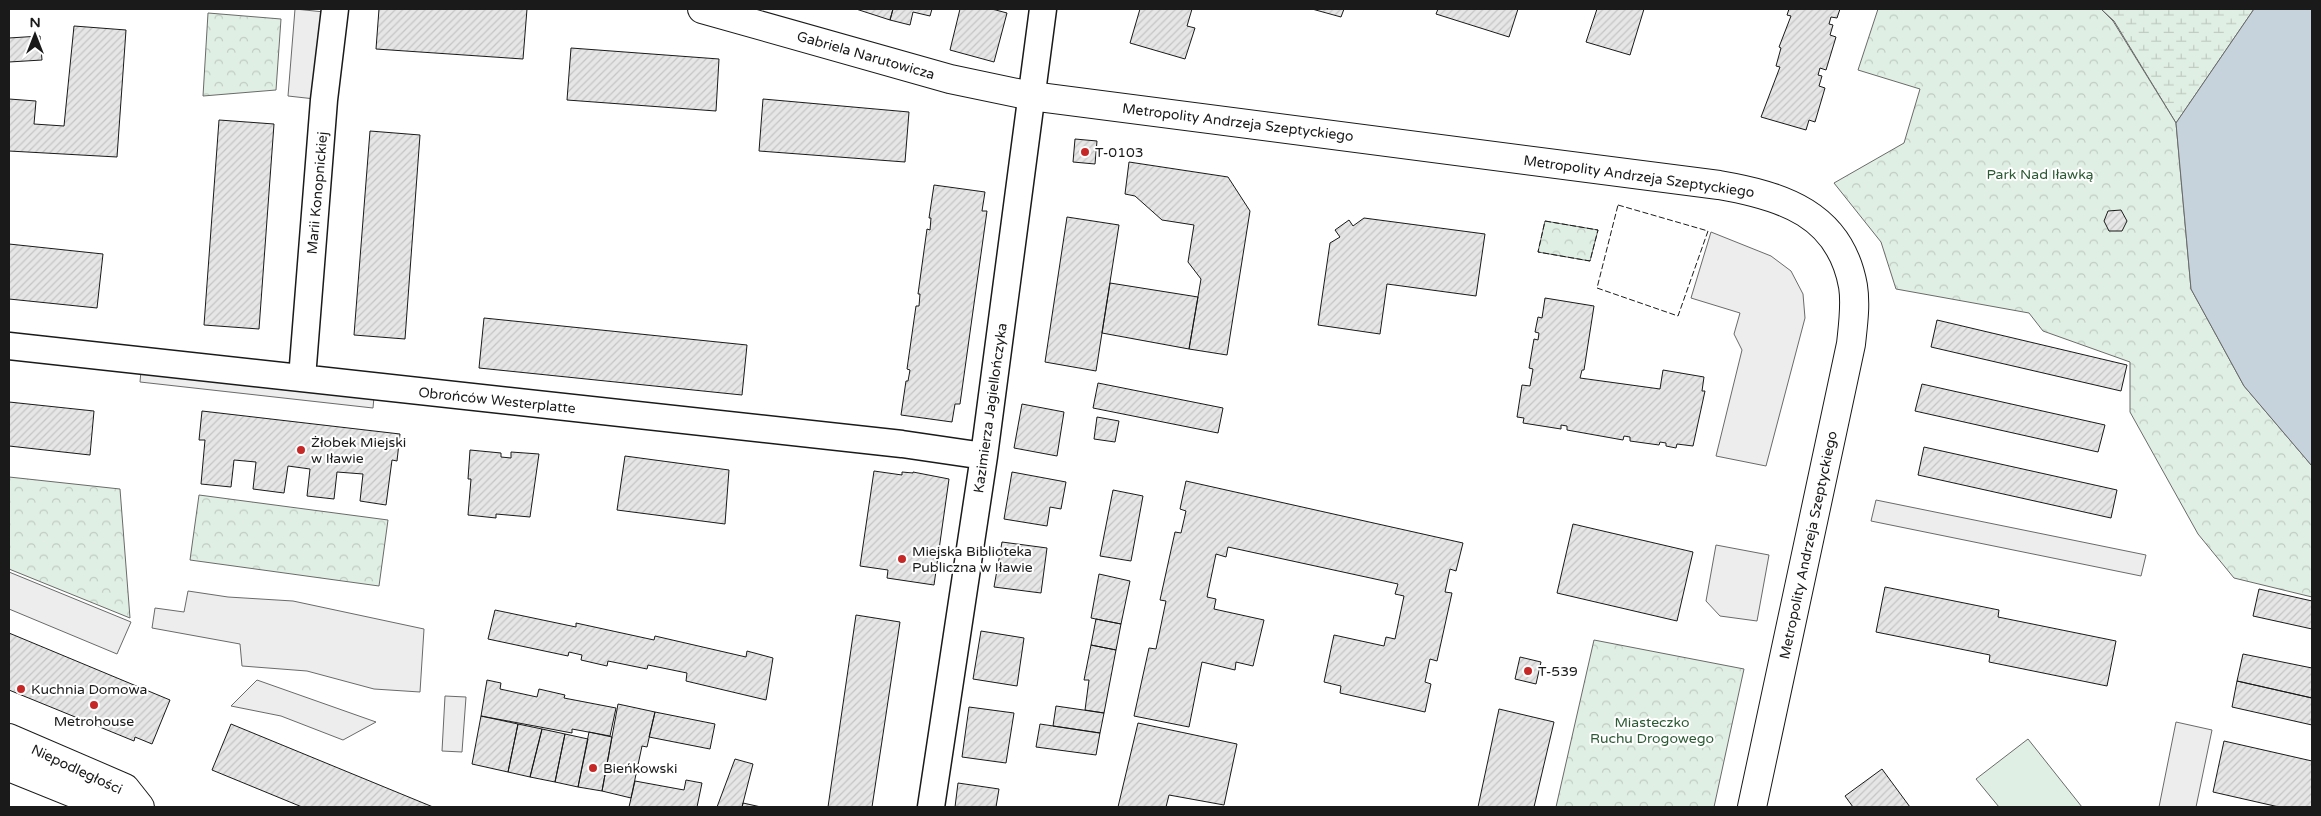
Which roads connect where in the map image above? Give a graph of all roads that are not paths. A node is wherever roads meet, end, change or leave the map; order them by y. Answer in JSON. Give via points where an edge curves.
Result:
{"nodes":[{"id":1,"x":335,"y":9,"type":"edge"},
{"id":2,"x":702,"y":9,"type":"edge"},
{"id":3,"x":1043,"y":9,"type":"edge"},
{"id":4,"x":1031,"y":96,"type":"junction"},
{"id":5,"x":9,"y":346,"type":"edge"},
{"id":6,"x":302,"y":378,"type":"junction"},
{"id":7,"x":984,"y":456,"type":"junction"},
{"id":8,"x":9,"y":738,"type":"edge"},
{"id":9,"x":9,"y":767,"type":"edge"},
{"id":10,"x":108,"y":807,"type":"edge"},
{"id":11,"x":140,"y":807,"type":"edge"},
{"id":12,"x":931,"y":807,"type":"edge"},
{"id":13,"x":1752,"y":807,"type":"edge"}],
"edges":[{"from":1,"to":6,"type":"street","name":"Marii Konopnickiej","via":[[324,100]]},
{"from":2,"to":4,"type":"street","name":"Gabriela Narutowicza","via":[[950,79]]},
{"from":3,"to":4,"type":"street","name":"Kazimierza Jagiellończyka"},
{"from":4,"to":7,"type":"street","name":"Kazimierza Jagiellończyka"},
{"from":4,"to":13,"type":"street","name":"Metropolity Andrzeja Szeptyckiego","via":[[1754,191],[1786,201],[1812,217],[1831,236],[1844,258],[1853,286],[1854,313]]},
{"from":5,"to":6,"type":"street","name":"Obrońców Westerplatte"},
{"from":6,"to":7,"type":"street","name":"Obrońców Westerplatte","via":[[902,444]]},
{"from":7,"to":12,"type":"street","name":"Kazimierza Jagiellończyka"},
{"from":8,"to":11,"type":"street","name":"Niepodległości","via":[[125,788]]},
{"from":9,"to":10,"type":"street","name":"Niepodległości"}]}
